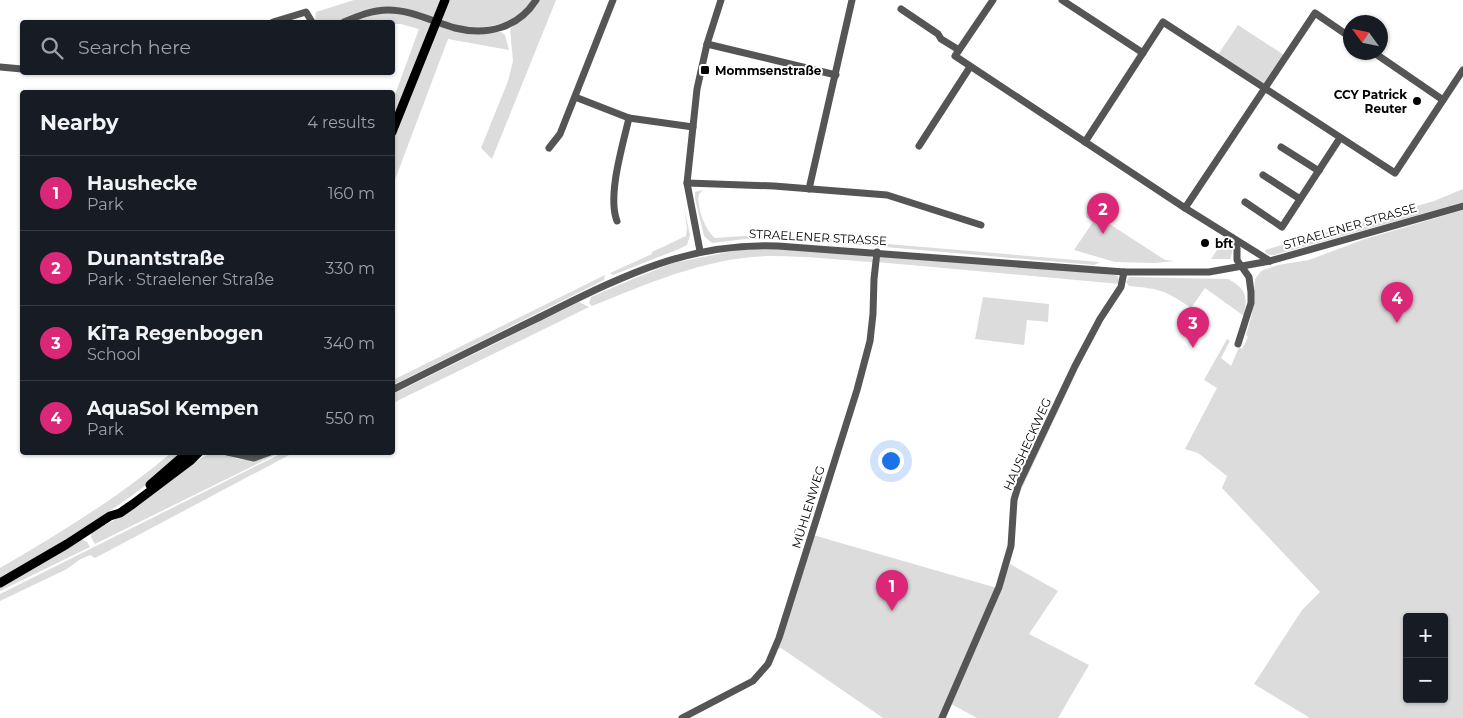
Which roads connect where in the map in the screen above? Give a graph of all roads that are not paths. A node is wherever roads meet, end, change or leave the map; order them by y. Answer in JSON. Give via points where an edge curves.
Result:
{"nodes":[{"id":1,"x":445,"y":0,"type":"edge"},
{"id":2,"x":536,"y":0,"type":"edge"},
{"id":3,"x":613,"y":0,"type":"edge"},
{"id":4,"x":721,"y":0,"type":"edge"},
{"id":5,"x":852,"y":0,"type":"edge"},
{"id":6,"x":992,"y":0,"type":"edge"},
{"id":7,"x":1062,"y":0,"type":"edge"},
{"id":8,"x":901,"y":9,"type":"dead end"},
{"id":9,"x":280,"y":20,"type":"edge"},
{"id":10,"x":311,"y":20,"type":"edge"},
{"id":11,"x":349,"y":20,"type":"edge"},
{"id":12,"x":1343,"y":32,"type":"edge"},
{"id":13,"x":707,"y":44,"type":"junction"},
{"id":14,"x":957,"y":53,"type":"junction"},
{"id":15,"x":1143,"y":54,"type":"junction"},
{"id":16,"x":1385,"y":60,"type":"edge"},
{"id":17,"x":0,"y":67,"type":"edge"},
{"id":18,"x":970,"y":67,"type":"junction"},
{"id":19,"x":20,"y":69,"type":"edge"},
{"id":20,"x":1463,"y":70,"type":"edge"},
{"id":21,"x":836,"y":75,"type":"junction"},
{"id":22,"x":1264,"y":89,"type":"junction"},
{"id":23,"x":575,"y":97,"type":"junction"},
{"id":24,"x":1443,"y":100,"type":"junction"},
{"id":25,"x":629,"y":118,"type":"junction"},
{"id":26,"x":395,"y":125,"type":"edge"},
{"id":27,"x":693,"y":127,"type":"junction"},
{"id":28,"x":1340,"y":138,"type":"junction"},
{"id":29,"x":1085,"y":142,"type":"junction"},
{"id":30,"x":919,"y":146,"type":"dead end"},
{"id":31,"x":1282,"y":147,"type":"dead end"},
{"id":32,"x":549,"y":148,"type":"dead end"},
{"id":33,"x":1318,"y":171,"type":"junction"},
{"id":34,"x":1263,"y":175,"type":"dead end"},
{"id":35,"x":687,"y":183,"type":"junction"},
{"id":36,"x":809,"y":189,"type":"junction"},
{"id":37,"x":1300,"y":199,"type":"junction"},
{"id":38,"x":1245,"y":202,"type":"dead end"},
{"id":39,"x":1463,"y":206,"type":"edge"},
{"id":40,"x":1185,"y":208,"type":"junction"},
{"id":41,"x":617,"y":221,"type":"dead end"},
{"id":42,"x":981,"y":225,"type":"dead end"},
{"id":43,"x":1232,"y":238,"type":"junction"},
{"id":44,"x":700,"y":251,"type":"junction"},
{"id":45,"x":876,"y":252,"type":"junction"},
{"id":46,"x":1270,"y":261,"type":"junction"},
{"id":47,"x":1243,"y":267,"type":"junction"},
{"id":48,"x":1124,"y":272,"type":"junction"},
{"id":49,"x":1238,"y":344,"type":"dead end"},
{"id":50,"x":395,"y":389,"type":"edge"},
{"id":51,"x":240,"y":455,"type":"edge"},
{"id":52,"x":262,"y":455,"type":"edge"},
{"id":53,"x":189,"y":457,"type":"edge"},
{"id":54,"x":0,"y":583,"type":"edge"},
{"id":55,"x":682,"y":718,"type":"edge"},
{"id":56,"x":942,"y":718,"type":"edge"}],
"edges":[{"from":1,"to":26,"type":"main road"},
{"from":2,"to":11,"type":"street","via":[[532,7],[504,28],[477,31],[388,10],[365,13]]},
{"from":3,"to":23,"type":"street"},
{"from":4,"to":13,"type":"street"},
{"from":5,"to":21,"type":"street"},
{"from":6,"to":14,"type":"street"},
{"from":7,"to":15,"type":"street"},
{"from":8,"to":14,"type":"street","via":[[938,34]]},
{"from":9,"to":10,"type":"street","via":[[306,12]]},
{"from":12,"to":22,"type":"street","via":[[1314,13]]},
{"from":13,"to":21,"type":"street"},
{"from":13,"to":27,"type":"street"},
{"from":14,"to":18,"type":"street"},
{"from":15,"to":22,"type":"street","via":[[1163,22]]},
{"from":15,"to":29,"type":"street"},
{"from":16,"to":24,"type":"street"},
{"from":17,"to":19,"type":"street"},
{"from":18,"to":29,"type":"street"},
{"from":18,"to":30,"type":"street"},
{"from":20,"to":24,"type":"street"},
{"from":21,"to":36,"type":"street"},
{"from":22,"to":28,"type":"street"},
{"from":22,"to":40,"type":"street"},
{"from":23,"to":25,"type":"street"},
{"from":23,"to":32,"type":"street","via":[[560,134]]},
{"from":24,"to":28,"type":"street","via":[[1395,173]]},
{"from":25,"to":27,"type":"street"},
{"from":25,"to":41,"type":"street","via":[[613,203]]},
{"from":27,"to":35,"type":"street"},
{"from":28,"to":33,"type":"street"},
{"from":29,"to":40,"type":"street"},
{"from":31,"to":33,"type":"street"},
{"from":33,"to":37,"type":"street"},
{"from":34,"to":37,"type":"street"},
{"from":35,"to":36,"type":"street"},
{"from":35,"to":44,"type":"street"},
{"from":36,"to":42,"type":"street","via":[[887,195]]},
{"from":37,"to":38,"type":"street","via":[[1282,227]]},
{"from":39,"to":46,"type":"street","name":"STRAELENER STRASSE"},
{"from":40,"to":43,"type":"street"},
{"from":43,"to":46,"type":"street"},
{"from":43,"to":47,"type":"street","via":[[1237,248],[1237,260]]},
{"from":44,"to":45,"type":"street","name":"STRAELENER STRASSE","via":[[750,244]]},
{"from":44,"to":50,"type":"street","name":"STRAELENER STRASSE","via":[[657,263],[615,280]]},
{"from":45,"to":48,"type":"street","name":"STRAELENER STRASSE"},
{"from":45,"to":55,"type":"street","name":"MÜHLENWEG","via":[[870,341],[782,629],[768,664],[753,680]]},
{"from":46,"to":47,"type":"street","name":"STRAELENER STRASSE"},
{"from":47,"to":48,"type":"street","name":"STRAELENER STRASSE","via":[[1208,272]]},
{"from":47,"to":49,"type":"street","via":[[1249,277],[1251,303]]},
{"from":48,"to":56,"type":"street","name":"HAUSHECKWEG","via":[[1121,287],[1075,366],[1018,486],[1011,546],[998,588]]},
{"from":51,"to":52,"type":"street","via":[[254,458]]},
{"from":53,"to":54,"type":"main road","via":[[120,513]]}]}
